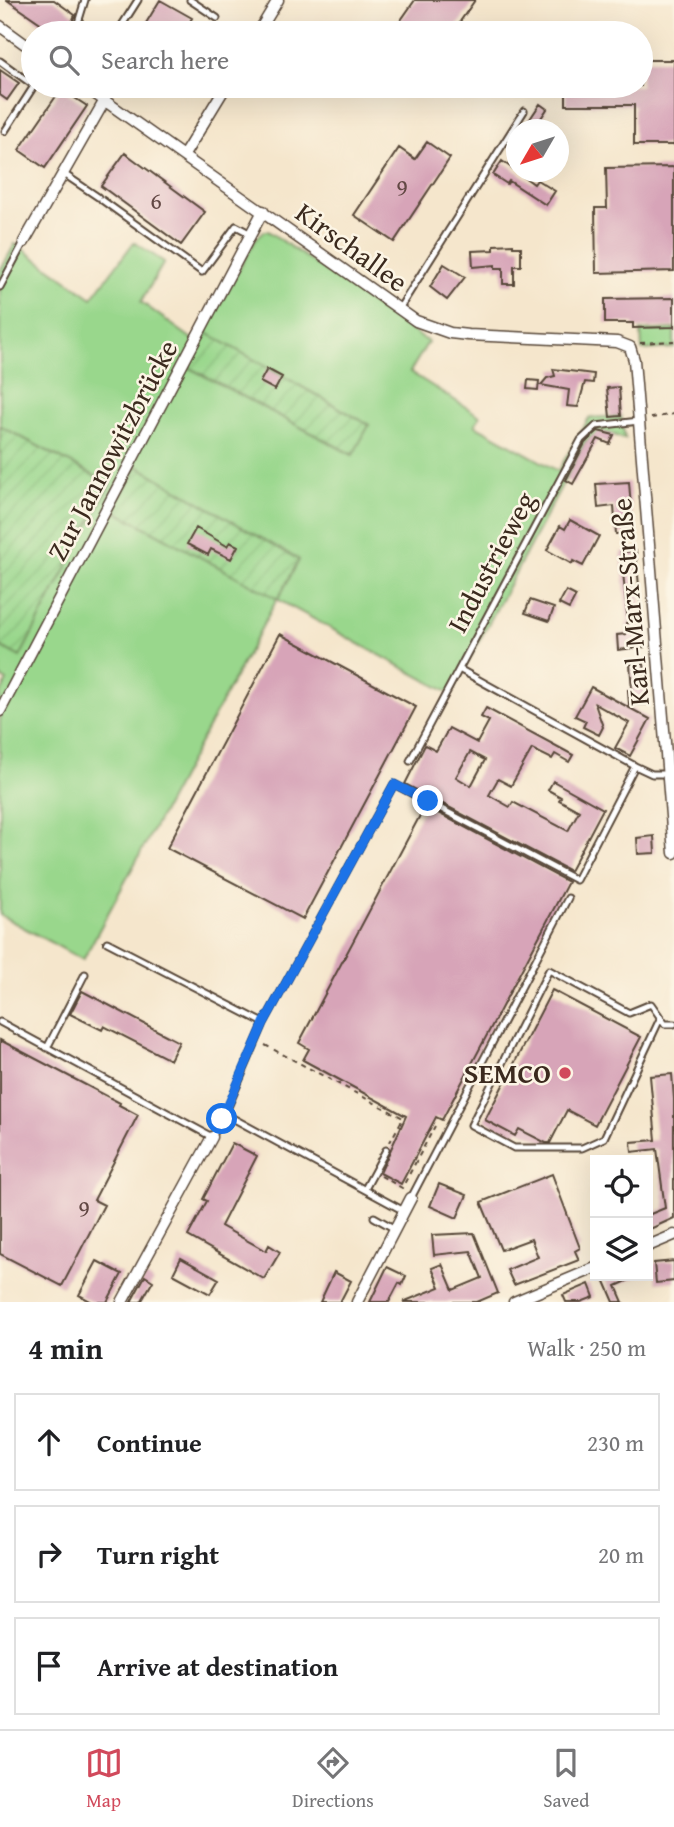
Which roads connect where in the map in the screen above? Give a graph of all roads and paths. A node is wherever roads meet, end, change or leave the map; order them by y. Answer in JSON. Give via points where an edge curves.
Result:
{"nodes":[{"id":1,"x":85,"y":0,"type":"edge"},
{"id":2,"x":138,"y":0,"type":"edge"},
{"id":3,"x":190,"y":0,"type":"edge"},
{"id":4,"x":278,"y":0,"type":"edge"},
{"id":5,"x":217,"y":18,"type":"dead end"},
{"id":6,"x":79,"y":21,"type":"edge"},
{"id":7,"x":125,"y":21,"type":"edge"},
{"id":8,"x":265,"y":21,"type":"edge"},
{"id":9,"x":0,"y":26,"type":"edge"},
{"id":10,"x":21,"y":41,"type":"edge"},
{"id":11,"x":0,"y":61,"type":"edge"},
{"id":12,"x":21,"y":76,"type":"edge"},
{"id":13,"x":26,"y":98,"type":"edge"},
{"id":14,"x":102,"y":98,"type":"edge"},
{"id":15,"x":219,"y":98,"type":"edge"},
{"id":16,"x":105,"y":100,"type":"junction"},
{"id":17,"x":524,"y":111,"type":"dead end"},
{"id":18,"x":5,"y":131,"type":"dead end"},
{"id":19,"x":184,"y":155,"type":"junction"},
{"id":20,"x":64,"y":174,"type":"junction"},
{"id":21,"x":263,"y":211,"type":"junction"},
{"id":22,"x":251,"y":234,"type":"junction"},
{"id":23,"x":24,"y":242,"type":"joint"},
{"id":24,"x":0,"y":287,"type":"edge"},
{"id":25,"x":399,"y":309,"type":"junction"},
{"id":26,"x":674,"y":341,"type":"edge"},
{"id":27,"x":629,"y":347,"type":"junction"},
{"id":28,"x":674,"y":414,"type":"edge"},
{"id":29,"x":639,"y":421,"type":"junction"},
{"id":30,"x":459,"y":669,"type":"junction"},
{"id":31,"x":0,"y":711,"type":"edge"},
{"id":32,"x":410,"y":761,"type":"dead end"},
{"id":33,"x":635,"y":766,"type":"junction"},
{"id":34,"x":667,"y":774,"type":"junction"},
{"id":35,"x":674,"y":853,"type":"edge"},
{"id":36,"x":568,"y":898,"type":"dead end"},
{"id":37,"x":107,"y":942,"type":"dead end"},
{"id":38,"x":85,"y":974,"type":"dead end"},
{"id":39,"x":660,"y":1019,"type":"junction"},
{"id":40,"x":0,"y":1022,"type":"edge"},
{"id":41,"x":264,"y":1023,"type":"junction"},
{"id":42,"x":674,"y":1024,"type":"edge"},
{"id":43,"x":256,"y":1040,"type":"junction"},
{"id":44,"x":47,"y":1048,"type":"junction"},
{"id":45,"x":225,"y":1114,"type":"junction"},
{"id":46,"x":435,"y":1126,"type":"dead end"},
{"id":47,"x":212,"y":1136,"type":"junction"},
{"id":48,"x":386,"y":1150,"type":"joint"},
{"id":49,"x":374,"y":1173,"type":"junction"},
{"id":50,"x":365,"y":1189,"type":"junction"},
{"id":51,"x":411,"y":1198,"type":"joint"},
{"id":52,"x":404,"y":1211,"type":"junction"},
{"id":53,"x":374,"y":1217,"type":"dead end"},
{"id":54,"x":395,"y":1229,"type":"junction"},
{"id":55,"x":674,"y":1235,"type":"edge"},
{"id":56,"x":653,"y":1244,"type":"edge"},
{"id":57,"x":590,"y":1270,"type":"edge"},
{"id":58,"x":122,"y":1302,"type":"edge"},
{"id":59,"x":357,"y":1302,"type":"edge"},
{"id":60,"x":514,"y":1302,"type":"edge"}],
"edges":[{"from":1,"to":6,"type":"lane"},
{"from":2,"to":7,"type":"lane"},
{"from":3,"to":5,"type":"lane"},
{"from":4,"to":8,"type":"street"},
{"from":9,"to":10,"type":"street"},
{"from":11,"to":12,"type":"lane"},
{"from":13,"to":18,"type":"lane"},
{"from":14,"to":16,"type":"street","name":"Kirschallee"},
{"from":15,"to":19,"type":"street"},
{"from":16,"to":19,"type":"street","name":"Kirschallee"},
{"from":16,"to":20,"type":"street"},
{"from":17,"to":25,"type":"lane"},
{"from":19,"to":21,"type":"street","name":"Kirschallee"},
{"from":20,"to":22,"type":"lane","via":[[202,272],[236,226]]},
{"from":20,"to":23,"type":"street"},
{"from":21,"to":22,"type":"street","name":"Zur Jannowitzbrücke"},
{"from":21,"to":25,"type":"street","name":"Kirschallee"},
{"from":22,"to":31,"type":"street","name":"Zur Jannowitzbrücke"},
{"from":23,"to":24,"type":"lane"},
{"from":25,"to":27,"type":"street","name":"Kirschallee","via":[[416,321],[450,333],[617,342]]},
{"from":26,"to":27,"type":"path"},
{"from":27,"to":29,"type":"street","name":"Karl-Marx-Straße"},
{"from":28,"to":29,"type":"path"},
{"from":29,"to":30,"type":"lane","name":"Industrieweg","via":[[596,426],[581,440]]},
{"from":29,"to":34,"type":"street","name":"Karl-Marx-Straße"},
{"from":30,"to":32,"type":"lane","name":"Industrieweg"},
{"from":30,"to":33,"type":"lane"},
{"from":33,"to":34,"type":"lane","via":[[652,774]]},
{"from":33,"to":41,"type":"lane","via":[[576,880],[394,784]]},
{"from":34,"to":35,"type":"street","name":"Karl-Marx-Straße"},
{"from":36,"to":51,"type":"lane"},
{"from":37,"to":41,"type":"lane"},
{"from":38,"to":44,"type":"lane"},
{"from":39,"to":39,"type":"lane","via":[[604,1138],[582,1148],[514,1148],[471,1125],[549,970],[629,1013],[651,1004]]},
{"from":39,"to":42,"type":"lane"},
{"from":40,"to":44,"type":"lane"},
{"from":41,"to":43,"type":"lane"},
{"from":43,"to":45,"type":"lane"},
{"from":43,"to":48,"type":"path","via":[[403,1118]]},
{"from":44,"to":47,"type":"lane"},
{"from":45,"to":47,"type":"lane"},
{"from":45,"to":50,"type":"lane"},
{"from":46,"to":49,"type":"path","via":[[402,1188]]},
{"from":47,"to":58,"type":"street"},
{"from":48,"to":49,"type":"lane"},
{"from":49,"to":50,"type":"lane"},
{"from":50,"to":52,"type":"lane"},
{"from":51,"to":52,"type":"street"},
{"from":52,"to":54,"type":"street"},
{"from":53,"to":54,"type":"lane"},
{"from":54,"to":59,"type":"street"},
{"from":55,"to":56,"type":"street"},
{"from":57,"to":60,"type":"street"}]}
